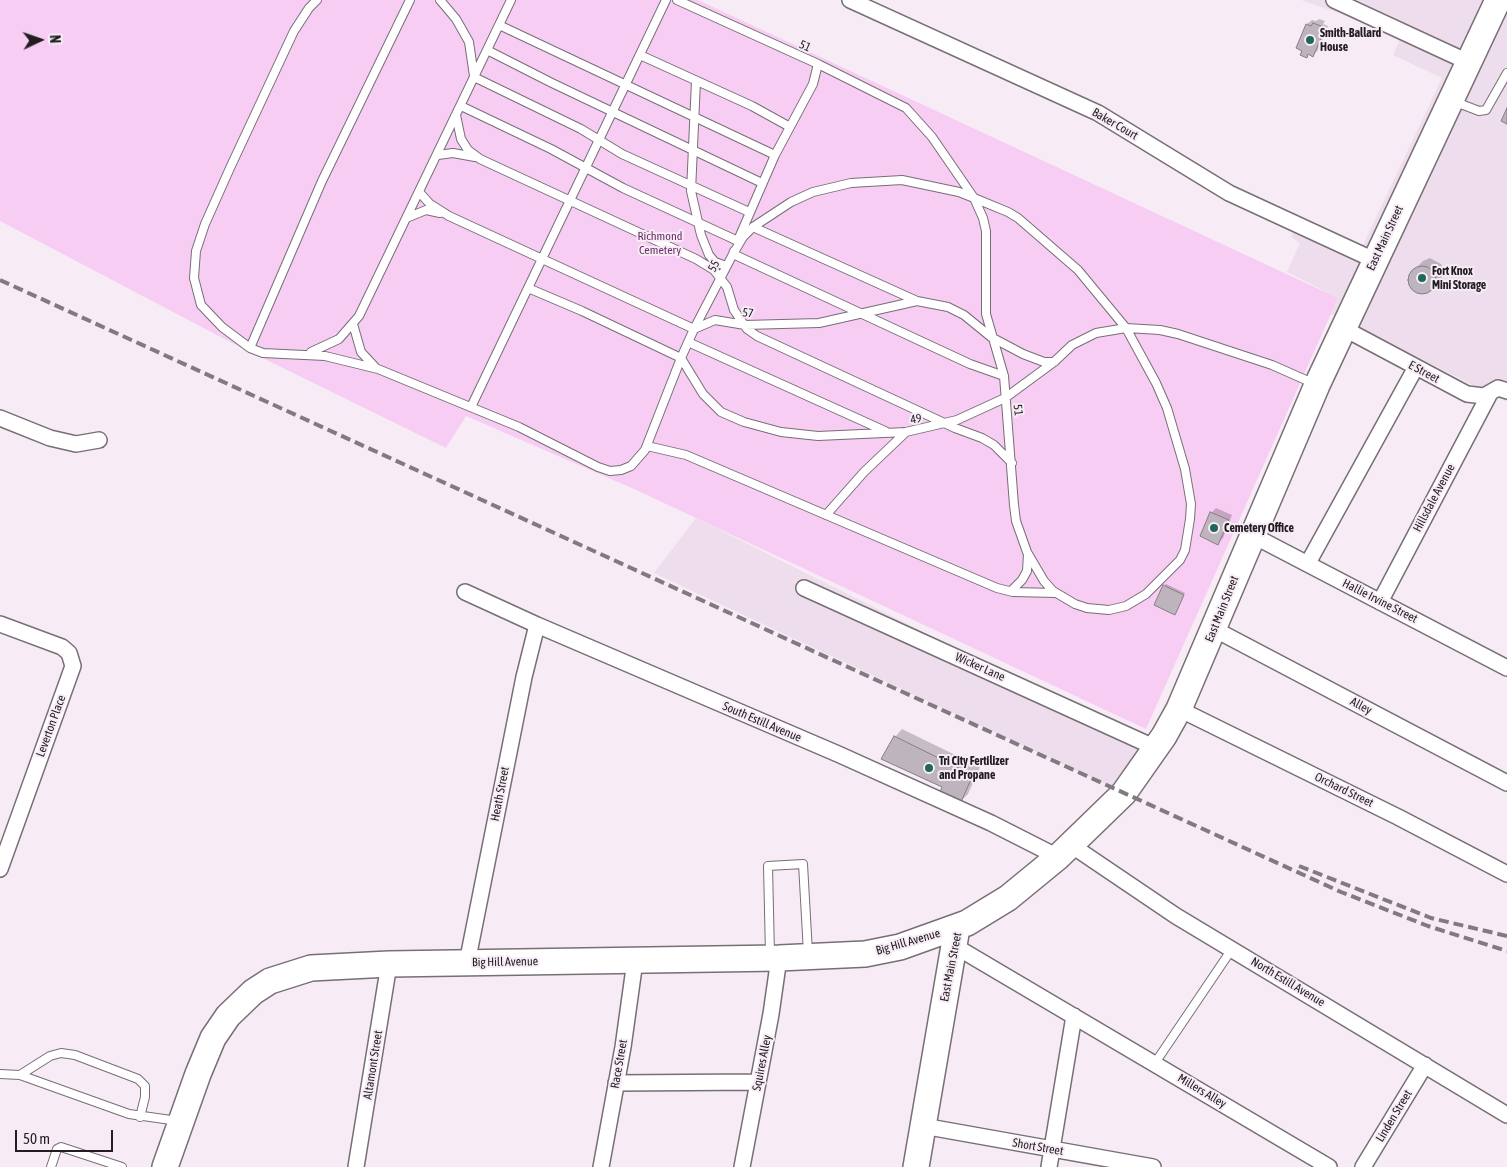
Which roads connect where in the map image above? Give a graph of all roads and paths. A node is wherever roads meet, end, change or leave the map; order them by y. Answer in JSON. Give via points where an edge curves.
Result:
{"nodes":[{"id":1,"x":317,"y":0,"type":"edge"},
{"id":2,"x":410,"y":0,"type":"edge"},
{"id":3,"x":440,"y":0,"type":"edge"},
{"id":4,"x":512,"y":0,"type":"edge"},
{"id":5,"x":666,"y":0,"type":"edge"},
{"id":6,"x":677,"y":0,"type":"edge"},
{"id":7,"x":850,"y":0,"type":"edge"},
{"id":8,"x":1334,"y":0,"type":"edge"},
{"id":9,"x":1498,"y":0,"type":"edge"},
{"id":10,"x":499,"y":25,"type":"junction"},
{"id":11,"x":487,"y":50,"type":"junction"},
{"id":12,"x":640,"y":55,"type":"junction"},
{"id":13,"x":1468,"y":62,"type":"junction"},
{"id":14,"x":818,"y":64,"type":"junction"},
{"id":15,"x":1507,"y":73,"type":"edge"},
{"id":16,"x":474,"y":77,"type":"junction"},
{"id":17,"x":696,"y":81,"type":"junction"},
{"id":18,"x":626,"y":84,"type":"junction"},
{"id":19,"x":1450,"y":100,"type":"junction"},
{"id":20,"x":461,"y":106,"type":"junction"},
{"id":21,"x":613,"y":112,"type":"junction"},
{"id":22,"x":456,"y":115,"type":"junction"},
{"id":23,"x":695,"y":117,"type":"junction"},
{"id":24,"x":790,"y":127,"type":"junction"},
{"id":25,"x":600,"y":140,"type":"junction"},
{"id":26,"x":692,"y":150,"type":"junction"},
{"id":27,"x":438,"y":155,"type":"junction"},
{"id":28,"x":775,"y":155,"type":"junction"},
{"id":29,"x":480,"y":159,"type":"junction"},
{"id":30,"x":586,"y":169,"type":"junction"},
{"id":31,"x":762,"y":183,"type":"junction"},
{"id":32,"x":690,"y":185,"type":"junction"},
{"id":33,"x":420,"y":193,"type":"junction"},
{"id":34,"x":974,"y":198,"type":"junction"},
{"id":35,"x":571,"y":201,"type":"junction"},
{"id":36,"x":748,"y":212,"type":"junction"},
{"id":37,"x":449,"y":216,"type":"junction"},
{"id":38,"x":408,"y":217,"type":"junction"},
{"id":39,"x":697,"y":220,"type":"junction"},
{"id":40,"x":753,"y":227,"type":"junction"},
{"id":41,"x":738,"y":241,"type":"junction"},
{"id":42,"x":733,"y":254,"type":"junction"},
{"id":43,"x":542,"y":258,"type":"junction"},
{"id":44,"x":1374,"y":260,"type":"junction"},
{"id":45,"x":726,"y":266,"type":"junction"},
{"id":46,"x":720,"y":277,"type":"junction"},
{"id":47,"x":528,"y":288,"type":"junction"},
{"id":48,"x":917,"y":301,"type":"junction"},
{"id":49,"x":863,"y":314,"type":"junction"},
{"id":50,"x":353,"y":324,"type":"junction"},
{"id":51,"x":745,"y":325,"type":"junction"},
{"id":52,"x":1126,"y":328,"type":"junction"},
{"id":53,"x":1343,"y":328,"type":"junction"},
{"id":54,"x":694,"y":329,"type":"junction"},
{"id":55,"x":991,"y":337,"type":"junction"},
{"id":56,"x":688,"y":342,"type":"junction"},
{"id":57,"x":250,"y":348,"type":"junction"},
{"id":58,"x":304,"y":354,"type":"junction"},
{"id":59,"x":680,"y":358,"type":"junction"},
{"id":60,"x":1054,"y":362,"type":"junction"},
{"id":61,"x":1416,"y":367,"type":"junction"},
{"id":62,"x":378,"y":369,"type":"junction"},
{"id":63,"x":1004,"y":376,"type":"junction"},
{"id":64,"x":1317,"y":385,"type":"junction"},
{"id":65,"x":1507,"y":392,"type":"edge"},
{"id":66,"x":1489,"y":395,"type":"junction"},
{"id":67,"x":1005,"y":398,"type":"junction"},
{"id":68,"x":472,"y":407,"type":"junction"},
{"id":69,"x":0,"y":418,"type":"edge"},
{"id":70,"x":946,"y":424,"type":"junction"},
{"id":71,"x":906,"y":432,"type":"junction"},
{"id":72,"x":890,"y":433,"type":"junction"},
{"id":73,"x":99,"y":440,"type":"dead end"},
{"id":74,"x":647,"y":446,"type":"junction"},
{"id":75,"x":1012,"y":463,"type":"junction"},
{"id":76,"x":826,"y":515,"type":"junction"},
{"id":77,"x":1252,"y":535,"type":"junction"},
{"id":78,"x":1027,"y":552,"type":"junction"},
{"id":79,"x":1308,"y":563,"type":"junction"},
{"id":80,"x":804,"y":588,"type":"dead end"},
{"id":81,"x":1011,"y":591,"type":"junction"},
{"id":82,"x":465,"y":592,"type":"dead end"},
{"id":83,"x":1056,"y":593,"type":"junction"},
{"id":84,"x":1380,"y":602,"type":"junction"},
{"id":85,"x":0,"y":624,"type":"edge"},
{"id":86,"x":537,"y":625,"type":"junction"},
{"id":87,"x":1214,"y":629,"type":"junction"},
{"id":88,"x":1507,"y":668,"type":"edge"},
{"id":89,"x":1179,"y":709,"type":"junction"},
{"id":90,"x":1156,"y":748,"type":"junction"},
{"id":91,"x":1507,"y":783,"type":"edge"},
{"id":92,"x":1064,"y":851,"type":"junction"},
{"id":93,"x":0,"y":869,"type":"edge"},
{"id":94,"x":1507,"y":874,"type":"edge"},
{"id":95,"x":955,"y":936,"type":"junction"},
{"id":96,"x":1232,"y":949,"type":"junction"},
{"id":97,"x":808,"y":958,"type":"junction"},
{"id":98,"x":775,"y":959,"type":"junction"},
{"id":99,"x":635,"y":961,"type":"junction"},
{"id":100,"x":467,"y":963,"type":"junction"},
{"id":101,"x":389,"y":964,"type":"junction"},
{"id":102,"x":1074,"y":1016,"type":"junction"},
{"id":103,"x":1155,"y":1063,"type":"junction"},
{"id":104,"x":1425,"y":1065,"type":"junction"},
{"id":105,"x":0,"y":1074,"type":"edge"},
{"id":106,"x":20,"y":1075,"type":"junction"},
{"id":107,"x":758,"y":1082,"type":"junction"},
{"id":108,"x":616,"y":1083,"type":"junction"},
{"id":109,"x":1507,"y":1115,"type":"edge"},
{"id":110,"x":140,"y":1117,"type":"junction"},
{"id":111,"x":181,"y":1121,"type":"junction"},
{"id":112,"x":923,"y":1126,"type":"junction"},
{"id":113,"x":1052,"y":1149,"type":"junction"},
{"id":114,"x":51,"y":1167,"type":"edge"},
{"id":115,"x":122,"y":1167,"type":"edge"},
{"id":116,"x":165,"y":1167,"type":"edge"},
{"id":117,"x":356,"y":1167,"type":"edge"},
{"id":118,"x":601,"y":1167,"type":"edge"},
{"id":119,"x":742,"y":1167,"type":"edge"},
{"id":120,"x":916,"y":1167,"type":"edge"},
{"id":121,"x":1049,"y":1167,"type":"edge"},
{"id":122,"x":1153,"y":1167,"type":"edge"},
{"id":123,"x":1329,"y":1167,"type":"edge"},
{"id":124,"x":1363,"y":1167,"type":"edge"}],
"edges":[{"from":1,"to":57,"type":"lane","name":"55","via":[[294,32],[230,168],[196,251],[194,278],[201,305],[222,327]]},
{"from":2,"to":57,"type":"lane","via":[[322,181]]},
{"from":3,"to":16,"type":"lane","via":[[469,42]]},
{"from":4,"to":10,"type":"lane"},
{"from":5,"to":12,"type":"lane"},
{"from":6,"to":14,"type":"lane","name":"51"},
{"from":7,"to":44,"type":"street","name":"Baker Court","via":[[1098,113],[1229,194]]},
{"from":8,"to":13,"type":"street"},
{"from":9,"to":13,"type":"main road","name":"East Main Street"},
{"from":10,"to":11,"type":"lane"},
{"from":10,"to":18,"type":"lane"},
{"from":11,"to":16,"type":"lane"},
{"from":11,"to":21,"type":"lane"},
{"from":12,"to":17,"type":"lane"},
{"from":12,"to":18,"type":"lane"},
{"from":13,"to":19,"type":"main road","name":"East Main Street"},
{"from":14,"to":24,"type":"lane","via":[[813,84]]},
{"from":14,"to":34,"type":"lane","name":"51","via":[[906,108],[932,137]]},
{"from":15,"to":19,"type":"lane","via":[[1486,110],[1479,111]]},
{"from":16,"to":20,"type":"lane"},
{"from":16,"to":25,"type":"lane"},
{"from":17,"to":23,"type":"lane"},
{"from":17,"to":24,"type":"lane"},
{"from":18,"to":21,"type":"lane"},
{"from":18,"to":23,"type":"lane"},
{"from":19,"to":44,"type":"main road","name":"East Main Street"},
{"from":20,"to":22,"type":"lane"},
{"from":20,"to":30,"type":"lane"},
{"from":21,"to":25,"type":"lane"},
{"from":21,"to":26,"type":"lane"},
{"from":22,"to":27,"type":"lane"},
{"from":22,"to":29,"type":"lane","via":[[461,139],[468,150]]},
{"from":23,"to":26,"type":"lane"},
{"from":23,"to":28,"type":"lane"},
{"from":24,"to":28,"type":"lane"},
{"from":25,"to":30,"type":"lane"},
{"from":25,"to":32,"type":"lane","via":[[622,154]]},
{"from":26,"to":31,"type":"lane"},
{"from":26,"to":32,"type":"lane"},
{"from":27,"to":29,"type":"lane","via":[[453,153]]},
{"from":27,"to":33,"type":"lane"},
{"from":28,"to":31,"type":"lane"},
{"from":29,"to":35,"type":"lane"},
{"from":30,"to":35,"type":"lane"},
{"from":30,"to":39,"type":"lane"},
{"from":31,"to":36,"type":"lane"},
{"from":32,"to":36,"type":"lane"},
{"from":32,"to":39,"type":"lane"},
{"from":33,"to":37,"type":"lane"},
{"from":33,"to":38,"type":"lane"},
{"from":34,"to":40,"type":"lane","name":"55","via":[[925,183],[902,180],[850,184],[813,192]]},
{"from":34,"to":52,"type":"lane","name":"55","via":[[1018,218],[1051,245],[1083,276]]},
{"from":34,"to":55,"type":"lane","name":"51","via":[[986,231],[986,314]]},
{"from":35,"to":43,"type":"lane"},
{"from":35,"to":46,"type":"lane","via":[[696,259]]},
{"from":36,"to":41,"type":"lane"},
{"from":37,"to":38,"type":"lane","via":[[426,210]]},
{"from":37,"to":43,"type":"lane"},
{"from":38,"to":50,"type":"lane","via":[[374,289]]},
{"from":39,"to":41,"type":"lane"},
{"from":39,"to":45,"type":"lane","via":[[710,255],[715,262]]},
{"from":40,"to":42,"type":"lane","name":"55"},
{"from":40,"to":48,"type":"lane"},
{"from":41,"to":42,"type":"lane"},
{"from":42,"to":45,"type":"lane","name":"55"},
{"from":42,"to":49,"type":"lane"},
{"from":43,"to":47,"type":"lane"},
{"from":43,"to":54,"type":"lane"},
{"from":44,"to":53,"type":"main road","name":"East Main Street"},
{"from":45,"to":46,"type":"lane","name":"55"},
{"from":46,"to":51,"type":"lane","via":[[734,310]]},
{"from":46,"to":54,"type":"lane","name":"55"},
{"from":47,"to":59,"type":"lane","name":"49"},
{"from":47,"to":68,"type":"lane"},
{"from":48,"to":49,"type":"lane","name":"57"},
{"from":48,"to":55,"type":"lane","name":"57","via":[[948,306],[964,314]]},
{"from":49,"to":51,"type":"lane","name":"57","via":[[819,323]]},
{"from":49,"to":63,"type":"lane","via":[[970,364]]},
{"from":50,"to":58,"type":"lane","via":[[339,339]]},
{"from":50,"to":62,"type":"lane","name":"55","via":[[361,352]]},
{"from":51,"to":54,"type":"lane","name":"57","via":[[716,320]]},
{"from":51,"to":70,"type":"lane","via":[[767,342]]},
{"from":52,"to":60,"type":"lane","name":"49","via":[[1096,333],[1072,345]]},
{"from":52,"to":64,"type":"lane","name":"49","via":[[1178,334],[1272,365]]},
{"from":52,"to":83,"type":"lane","name":"51","via":[[1156,383],[1175,433],[1190,504],[1185,550],[1171,570],[1146,594],[1126,606],[1109,610],[1087,608]]},
{"from":53,"to":61,"type":"street","name":"E Street"},
{"from":53,"to":64,"type":"main road","name":"East Main Street"},
{"from":54,"to":56,"type":"lane","name":"55"},
{"from":55,"to":60,"type":"lane","name":"57","via":[[1036,359]]},
{"from":55,"to":63,"type":"lane","name":"51"},
{"from":56,"to":59,"type":"lane","name":"55"},
{"from":56,"to":72,"type":"lane"},
{"from":57,"to":58,"type":"lane","name":"55","via":[[290,356]]},
{"from":58,"to":62,"type":"lane","name":"55"},
{"from":59,"to":72,"type":"lane","name":"49","via":[[711,403],[721,412],[744,422],[768,430],[818,436]]},
{"from":59,"to":74,"type":"lane","name":"55"},
{"from":60,"to":67,"type":"lane","name":"49"},
{"from":61,"to":66,"type":"street","name":"E Street","via":[[1467,394],[1476,397]]},
{"from":61,"to":79,"type":"street"},
{"from":62,"to":68,"type":"lane","name":"55"},
{"from":63,"to":67,"type":"lane","name":"51"},
{"from":64,"to":77,"type":"main road","name":"East Main Street"},
{"from":65,"to":66,"type":"street","name":"E Street","via":[[1498,388]]},
{"from":66,"to":84,"type":"street","name":"Hillsdale Avenue"},
{"from":67,"to":70,"type":"lane","name":"49"},
{"from":67,"to":75,"type":"lane","name":"51"},
{"from":68,"to":74,"type":"lane","name":"55","via":[[610,471],[631,466]]},
{"from":69,"to":73,"type":"street","via":[[50,438],[76,444]]},
{"from":70,"to":71,"type":"lane","name":"49"},
{"from":70,"to":75,"type":"lane","via":[[994,445]]},
{"from":71,"to":72,"type":"lane","name":"49"},
{"from":71,"to":76,"type":"lane"},
{"from":74,"to":76,"type":"lane","via":[[686,455]]},
{"from":75,"to":78,"type":"lane","name":"51","via":[[1016,521]]},
{"from":76,"to":81,"type":"lane","via":[[980,582]]},
{"from":77,"to":79,"type":"street","name":"Hallie Irvine Street"},
{"from":77,"to":87,"type":"main road","name":"East Main Street"},
{"from":78,"to":81,"type":"lane","via":[[1027,571]]},
{"from":78,"to":83,"type":"lane","name":"51","via":[[1044,582]]},
{"from":79,"to":84,"type":"street","name":"Hallie Irvine Street"},
{"from":80,"to":90,"type":"street","name":"Wicker Lane"},
{"from":81,"to":83,"type":"lane"},
{"from":82,"to":86,"type":"street","name":"South Estill Avenue"},
{"from":84,"to":88,"type":"street","name":"Hallie Irvine Street"},
{"from":85,"to":93,"type":"street","name":"Leverton Place","via":[[62,646],[69,653],[73,666]]},
{"from":86,"to":92,"type":"street","name":"South Estill Avenue","via":[[991,823]]},
{"from":86,"to":100,"type":"street","name":"Heath Street"},
{"from":87,"to":89,"type":"main road","name":"East Main Street"},
{"from":87,"to":91,"type":"street","name":"Alley"},
{"from":89,"to":90,"type":"main road","name":"East Main Street"},
{"from":89,"to":94,"type":"street","name":"Orchard Street"},
{"from":90,"to":92,"type":"main road","name":"East Main Street","via":[[1124,793]]},
{"from":92,"to":95,"type":"main road","name":"East Main Street","via":[[1008,898]]},
{"from":92,"to":96,"type":"street","name":"North Estill Avenue"},
{"from":95,"to":97,"type":"main road","name":"Big Hill Avenue","via":[[865,954]]},
{"from":95,"to":102,"type":"street","name":"Millers Alley"},
{"from":95,"to":112,"type":"main road","name":"East Main Street"},
{"from":96,"to":103,"type":"lane"},
{"from":96,"to":104,"type":"street","name":"North Estill Avenue"},
{"from":97,"to":98,"type":"main road","name":"Big Hill Avenue"},
{"from":97,"to":98,"type":"lane","via":[[804,864],[768,866]]},
{"from":98,"to":99,"type":"main road","name":"Big Hill Avenue"},
{"from":98,"to":107,"type":"street","name":"Squires Alley"},
{"from":99,"to":100,"type":"main road","name":"Big Hill Avenue"},
{"from":99,"to":108,"type":"street","name":"Race Street"},
{"from":100,"to":101,"type":"main road","name":"Big Hill Avenue"},
{"from":101,"to":111,"type":"main road","name":"Big Hill Avenue","via":[[311,968],[270,982],[253,992],[228,1016],[213,1038]]},
{"from":101,"to":117,"type":"street","name":"Altamont Street"},
{"from":102,"to":103,"type":"street","name":"Millers Alley"},
{"from":102,"to":113,"type":"street"},
{"from":103,"to":123,"type":"street","name":"Millers Alley"},
{"from":104,"to":109,"type":"street","name":"North Estill Avenue"},
{"from":104,"to":124,"type":"street","name":"Linden Street"},
{"from":105,"to":106,"type":"lane"},
{"from":106,"to":110,"type":"lane"},
{"from":106,"to":110,"type":"lane","via":[[50,1056],[61,1053],[76,1055],[138,1079],[145,1086]]},
{"from":107,"to":108,"type":"street"},
{"from":107,"to":119,"type":"street","name":"Squires Alley"},
{"from":108,"to":118,"type":"street","name":"Race Street"},
{"from":110,"to":111,"type":"lane"},
{"from":111,"to":116,"type":"main road","name":"Big Hill Avenue"},
{"from":112,"to":113,"type":"street","name":"Short Street"},
{"from":112,"to":120,"type":"main road","name":"East Main Street"},
{"from":113,"to":121,"type":"street"},
{"from":113,"to":122,"type":"street","name":"Short Street"},
{"from":114,"to":115,"type":"lane","via":[[57,1148],[61,1147]]}]}
